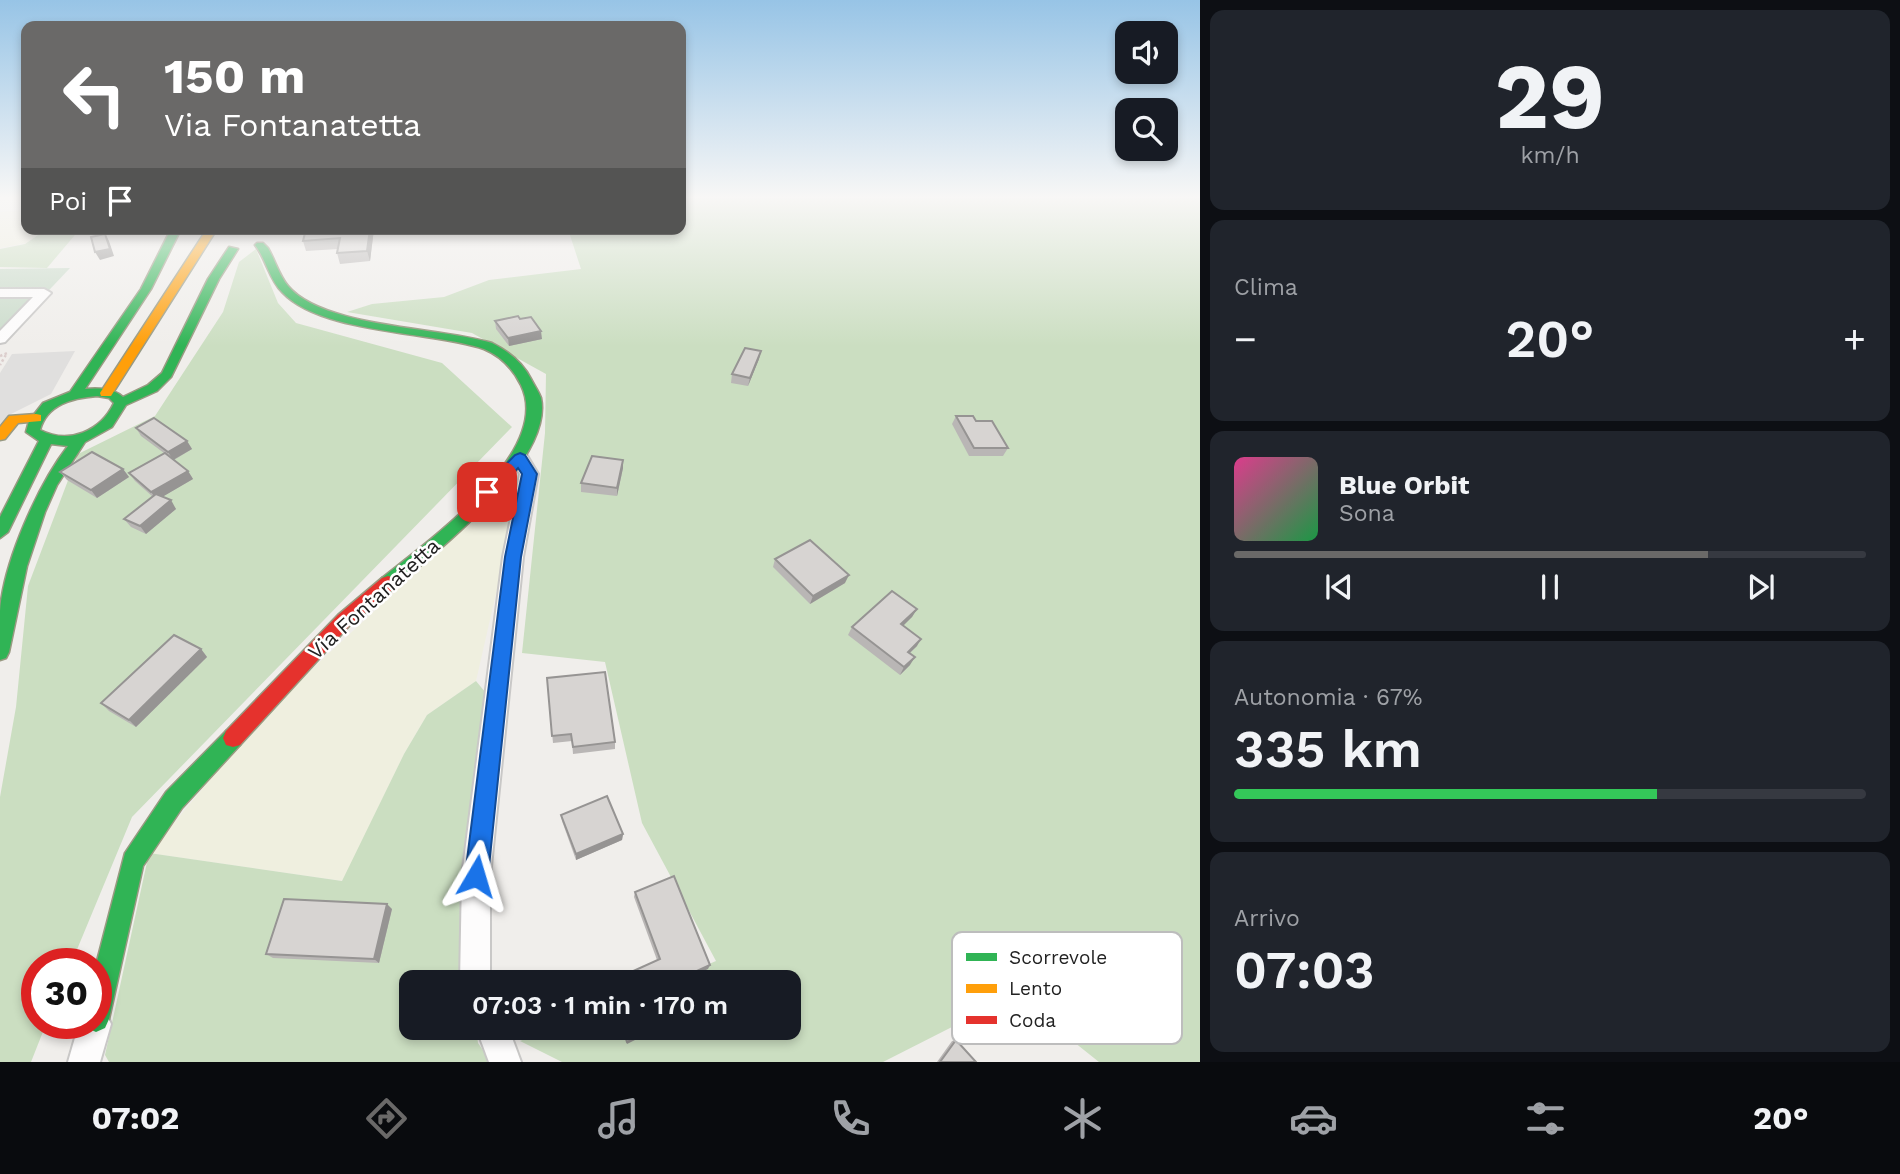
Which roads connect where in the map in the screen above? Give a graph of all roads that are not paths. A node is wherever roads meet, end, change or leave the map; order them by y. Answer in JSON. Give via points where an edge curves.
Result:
{"nodes":[{"id":1,"x":167,"y":248,"type":"edge"},
{"id":2,"x":200,"y":248,"type":"edge"},
{"id":3,"x":238,"y":248,"type":"edge"},
{"id":4,"x":268,"y":248,"type":"edge"},
{"id":5,"x":233,"y":249,"type":"joint"},
{"id":6,"x":0,"y":293,"type":"edge"},
{"id":7,"x":0,"y":339,"type":"edge"},
{"id":8,"x":106,"y":393,"type":"junction"},
{"id":9,"x":75,"y":395,"type":"junction"},
{"id":10,"x":121,"y":402,"type":"junction"},
{"id":11,"x":36,"y":418,"type":"junction"},
{"id":12,"x":0,"y":436,"type":"edge"},
{"id":13,"x":82,"y":437,"type":"junction"},
{"id":14,"x":46,"y":440,"type":"junction"},
{"id":15,"x":520,"y":458,"type":"junction"},
{"id":16,"x":0,"y":532,"type":"edge"},
{"id":17,"x":0,"y":652,"type":"edge"},
{"id":18,"x":475,"y":970,"type":"edge"},
{"id":19,"x":497,"y":1040,"type":"edge"},
{"id":20,"x":91,"y":1044,"type":"edge"},
{"id":21,"x":505,"y":1062,"type":"edge"}],
"edges":[{"from":1,"to":9,"type":"street","via":[[146,289]]},
{"from":2,"to":8,"type":"street"},
{"from":3,"to":5,"type":"street","name":"Via Fontanatetta"},
{"from":4,"to":15,"type":"street","name":"Via Fontanatetta","via":[[287,293],[309,306],[366,323],[488,346],[509,359],[531,383],[537,417]]},
{"from":5,"to":10,"type":"street","via":[[216,270],[166,376],[141,395]]},
{"from":6,"to":7,"type":"street","via":[[44,293]]},
{"from":8,"to":9,"type":"street"},
{"from":8,"to":10,"type":"street"},
{"from":9,"to":11,"type":"street"},
{"from":10,"to":13,"type":"street","via":[[108,425]]},
{"from":11,"to":12,"type":"street","via":[[14,419]]},
{"from":11,"to":14,"type":"street","via":[[33,432]]},
{"from":13,"to":14,"type":"street"},
{"from":13,"to":17,"type":"street","via":[[63,456],[32,524]]},
{"from":14,"to":16,"type":"street"},
{"from":15,"to":18,"type":"street","via":[[529,474],[513,557],[476,876]]},
{"from":15,"to":20,"type":"street","name":"Via Fontanatetta","via":[[453,527],[344,620],[174,800],[132,861]]},
{"from":19,"to":21,"type":"street"}]}
